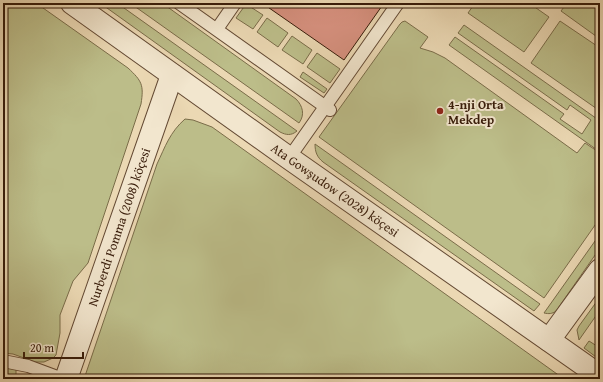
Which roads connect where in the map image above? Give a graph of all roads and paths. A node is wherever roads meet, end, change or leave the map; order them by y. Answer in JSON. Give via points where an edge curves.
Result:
{"nodes":[{"id":1,"x":72,"y":3,"type":"edge"},
{"id":2,"x":179,"y":3,"type":"edge"},
{"id":3,"x":235,"y":3,"type":"edge"},
{"id":4,"x":398,"y":3,"type":"edge"},
{"id":5,"x":216,"y":29,"type":"junction"},
{"id":6,"x":172,"y":75,"type":"junction"},
{"id":7,"x":328,"y":108,"type":"junction"},
{"id":8,"x":289,"y":158,"type":"junction"},
{"id":9,"x":600,"y":270,"type":"edge"},
{"id":10,"x":549,"y":340,"type":"junction"},
{"id":11,"x":3,"y":361,"type":"edge"},
{"id":12,"x":600,"y":376,"type":"edge"},
{"id":13,"x":65,"y":379,"type":"edge"}],
"edges":[{"from":1,"to":6,"type":"street","name":"Ata Gowşudow (2028) köçesi"},
{"from":2,"to":5,"type":"lane"},
{"from":3,"to":5,"type":"lane"},
{"from":4,"to":7,"type":"lane"},
{"from":5,"to":7,"type":"lane"},
{"from":6,"to":8,"type":"street","name":"Ata Gowşudow (2028) köçesi"},
{"from":6,"to":13,"type":"street","name":"Nurberdi Pomma (2008) köçesi"},
{"from":7,"to":8,"type":"lane"},
{"from":8,"to":10,"type":"street","name":"Ata Gowşudow (2028) köçesi"},
{"from":9,"to":10,"type":"street"},
{"from":10,"to":12,"type":"street","name":"Ata Gowşudow (2028) köçesi"},
{"from":11,"to":13,"type":"lane","via":[[28,366]]}]}
